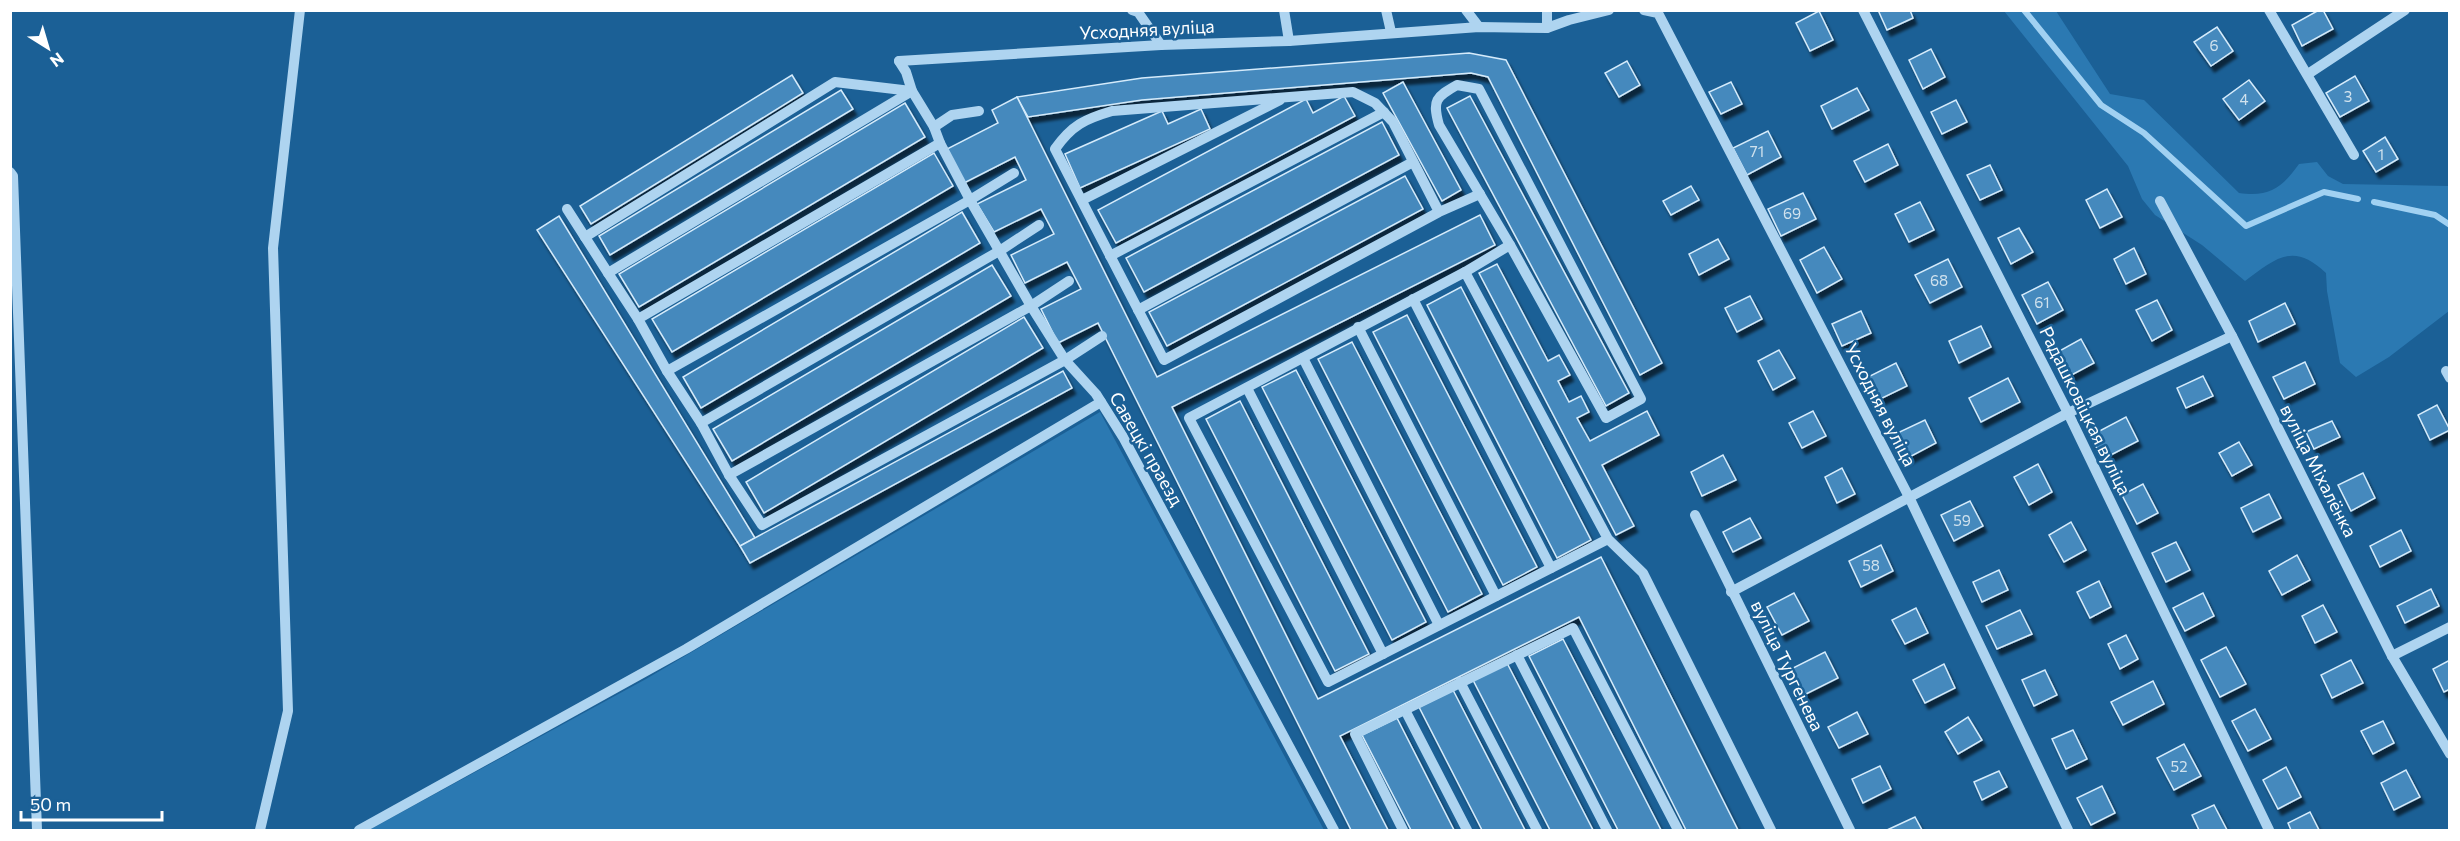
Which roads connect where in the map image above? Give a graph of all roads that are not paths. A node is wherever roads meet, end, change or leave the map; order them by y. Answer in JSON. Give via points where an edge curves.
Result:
{"nodes":[{"id":1,"x":300,"y":10,"type":"edge"},
{"id":2,"x":1132,"y":10,"type":"edge"},
{"id":3,"x":1284,"y":10,"type":"edge"},
{"id":4,"x":1386,"y":10,"type":"edge"},
{"id":5,"x":1467,"y":10,"type":"edge"},
{"id":6,"x":1547,"y":10,"type":"edge"},
{"id":7,"x":1609,"y":10,"type":"edge"},
{"id":8,"x":1644,"y":10,"type":"edge"},
{"id":9,"x":1863,"y":10,"type":"edge"},
{"id":10,"x":2269,"y":10,"type":"edge"},
{"id":11,"x":2405,"y":10,"type":"edge"},
{"id":12,"x":1479,"y":27,"type":"junction"},
{"id":13,"x":1547,"y":28,"type":"junction"},
{"id":14,"x":1391,"y":32,"type":"junction"},
{"id":15,"x":1289,"y":41,"type":"junction"},
{"id":16,"x":1161,"y":45,"type":"junction"},
{"id":17,"x":899,"y":61,"type":"joint"},
{"id":18,"x":2308,"y":74,"type":"junction"},
{"id":19,"x":912,"y":91,"type":"junction"},
{"id":20,"x":1286,"y":97,"type":"junction"},
{"id":21,"x":979,"y":111,"type":"dead end"},
{"id":22,"x":1384,"y":112,"type":"junction"},
{"id":23,"x":934,"y":127,"type":"junction"},
{"id":24,"x":940,"y":143,"type":"junction"},
{"id":25,"x":2354,"y":155,"type":"dead end"},
{"id":26,"x":1413,"y":162,"type":"junction"},
{"id":27,"x":1014,"y":173,"type":"dead end"},
{"id":28,"x":12,"y":174,"type":"edge"},
{"id":29,"x":1480,"y":194,"type":"junction"},
{"id":30,"x":970,"y":200,"type":"junction"},
{"id":31,"x":1082,"y":200,"type":"junction"},
{"id":32,"x":2160,"y":201,"type":"dead end"},
{"id":33,"x":567,"y":209,"type":"dead end"},
{"id":34,"x":1439,"y":212,"type":"junction"},
{"id":35,"x":1039,"y":225,"type":"dead end"},
{"id":36,"x":585,"y":237,"type":"junction"},
{"id":37,"x":1510,"y":245,"type":"junction"},
{"id":38,"x":1001,"y":250,"type":"junction"},
{"id":39,"x":1110,"y":256,"type":"junction"},
{"id":40,"x":1465,"y":272,"type":"junction"},
{"id":41,"x":608,"y":273,"type":"junction"},
{"id":42,"x":1069,"y":281,"type":"dead end"},
{"id":43,"x":1413,"y":299,"type":"junction"},
{"id":44,"x":1031,"y":306,"type":"junction"},
{"id":45,"x":1138,"y":310,"type":"junction"},
{"id":46,"x":638,"y":319,"type":"junction"},
{"id":47,"x":1358,"y":327,"type":"junction"},
{"id":48,"x":1102,"y":336,"type":"dead end"},
{"id":49,"x":2232,"y":336,"type":"junction"},
{"id":50,"x":1303,"y":358,"type":"junction"},
{"id":51,"x":1065,"y":360,"type":"junction"},
{"id":52,"x":668,"y":371,"type":"junction"},
{"id":53,"x":1247,"y":388,"type":"junction"},
{"id":54,"x":1101,"y":402,"type":"junction"},
{"id":55,"x":2068,"y":413,"type":"junction"},
{"id":56,"x":701,"y":423,"type":"junction"},
{"id":57,"x":729,"y":475,"type":"junction"},
{"id":58,"x":1910,"y":497,"type":"junction"},
{"id":59,"x":1695,"y":515,"type":"dead end"},
{"id":60,"x":1608,"y":539,"type":"junction"},
{"id":61,"x":1551,"y":568,"type":"junction"},
{"id":62,"x":1731,"y":592,"type":"junction"},
{"id":63,"x":1496,"y":596,"type":"junction"},
{"id":64,"x":1439,"y":625,"type":"junction"},
{"id":65,"x":2450,"y":627,"type":"edge"},
{"id":66,"x":1383,"y":654,"type":"junction"},
{"id":67,"x":1517,"y":655,"type":"junction"},
{"id":68,"x":2392,"y":656,"type":"junction"},
{"id":69,"x":1460,"y":682,"type":"junction"},
{"id":70,"x":1405,"y":710,"type":"junction"},
{"id":71,"x":2450,"y":754,"type":"edge"},
{"id":72,"x":37,"y":831,"type":"edge"},
{"id":73,"x":260,"y":831,"type":"edge"},
{"id":74,"x":359,"y":831,"type":"edge"},
{"id":75,"x":1334,"y":831,"type":"edge"},
{"id":76,"x":1403,"y":831,"type":"edge"},
{"id":77,"x":1467,"y":831,"type":"edge"},
{"id":78,"x":1537,"y":831,"type":"edge"},
{"id":79,"x":1607,"y":831,"type":"edge"},
{"id":80,"x":1678,"y":831,"type":"edge"},
{"id":81,"x":1771,"y":831,"type":"edge"},
{"id":82,"x":1850,"y":831,"type":"edge"},
{"id":83,"x":2068,"y":831,"type":"edge"},
{"id":84,"x":2269,"y":831,"type":"edge"}],
"edges":[{"from":1,"to":73,"type":"street","via":[[273,248],[288,711]]},
{"from":2,"to":16,"type":"street","via":[[1138,12]]},
{"from":3,"to":15,"type":"street"},
{"from":4,"to":14,"type":"street"},
{"from":5,"to":12,"type":"street"},
{"from":6,"to":13,"type":"street"},
{"from":7,"to":13,"type":"street","name":"Усходняя вуліца"},
{"from":8,"to":58,"type":"street","name":"Усходняя вуліца","via":[[1658,14]]},
{"from":9,"to":55,"type":"street","name":"Радашковіцкая вуліца"},
{"from":10,"to":18,"type":"street"},
{"from":11,"to":18,"type":"street"},
{"from":12,"to":13,"type":"street","name":"Усходняя вуліца"},
{"from":12,"to":14,"type":"street","name":"Усходняя вуліца"},
{"from":14,"to":15,"type":"street","name":"Усходняя вуліца"},
{"from":15,"to":16,"type":"street","name":"Усходняя вуліца"},
{"from":16,"to":17,"type":"street","name":"Усходняя вуліца"},
{"from":17,"to":19,"type":"street","name":"Савецкі праезд"},
{"from":18,"to":25,"type":"street"},
{"from":19,"to":23,"type":"street","name":"Савецкі праезд"},
{"from":19,"to":36,"type":"street","via":[[836,82]]},
{"from":19,"to":41,"type":"street"},
{"from":20,"to":22,"type":"street","via":[[1353,92]]},
{"from":20,"to":31,"type":"street"},
{"from":20,"to":31,"type":"street","via":[[1112,111],[1086,119],[1066,134],[1055,149]]},
{"from":21,"to":23,"type":"street","via":[[952,115]]},
{"from":22,"to":26,"type":"street"},
{"from":22,"to":39,"type":"street"},
{"from":23,"to":24,"type":"street","name":"Савецкі праезд"},
{"from":24,"to":30,"type":"street","name":"Савецкі праезд"},
{"from":24,"to":46,"type":"street"},
{"from":26,"to":34,"type":"street"},
{"from":26,"to":45,"type":"street"},
{"from":27,"to":30,"type":"street"},
{"from":28,"to":72,"type":"street"},
{"from":29,"to":34,"type":"street"},
{"from":29,"to":37,"type":"street"},
{"from":29,"to":37,"type":"street","via":[[1439,125],[1434,108],[1440,95],[1457,86],[1479,89],[1641,399],[1606,418]]},
{"from":30,"to":38,"type":"street","name":"Савецкі праезд"},
{"from":30,"to":52,"type":"street"},
{"from":31,"to":39,"type":"street"},
{"from":32,"to":49,"type":"street","name":"вуліца Міхалёнка"},
{"from":33,"to":36,"type":"street"},
{"from":34,"to":45,"type":"street","via":[[1164,360]]},
{"from":35,"to":38,"type":"street"},
{"from":36,"to":41,"type":"street"},
{"from":37,"to":40,"type":"street"},
{"from":38,"to":44,"type":"street","name":"Савецкі праезд"},
{"from":38,"to":56,"type":"street"},
{"from":39,"to":45,"type":"street"},
{"from":40,"to":43,"type":"street"},
{"from":40,"to":60,"type":"street"},
{"from":41,"to":46,"type":"street"},
{"from":42,"to":44,"type":"street"},
{"from":43,"to":47,"type":"street"},
{"from":43,"to":61,"type":"street"},
{"from":44,"to":51,"type":"street","name":"Савецкі праезд"},
{"from":44,"to":57,"type":"street"},
{"from":46,"to":52,"type":"street"},
{"from":47,"to":50,"type":"street"},
{"from":47,"to":63,"type":"street"},
{"from":48,"to":51,"type":"street"},
{"from":49,"to":55,"type":"street"},
{"from":49,"to":68,"type":"street","name":"вуліца Міхалёнка"},
{"from":50,"to":53,"type":"street"},
{"from":50,"to":64,"type":"street"},
{"from":51,"to":54,"type":"street","name":"Савецкі праезд"},
{"from":51,"to":57,"type":"street","via":[[762,525]]},
{"from":52,"to":56,"type":"street"},
{"from":53,"to":66,"type":"street"},
{"from":53,"to":66,"type":"street","via":[[1189,418],[1328,682]]},
{"from":54,"to":74,"type":"street","via":[[686,649]]},
{"from":54,"to":75,"type":"street","name":"Савецкі праезд"},
{"from":55,"to":58,"type":"street"},
{"from":55,"to":84,"type":"street","name":"Радашковіцкая вуліца"},
{"from":56,"to":57,"type":"street"},
{"from":58,"to":62,"type":"street"},
{"from":58,"to":83,"type":"street","name":"Усходняя вуліца"},
{"from":59,"to":62,"type":"street","name":"вуліца Тургенева"},
{"from":60,"to":61,"type":"street"},
{"from":60,"to":81,"type":"street","via":[[1643,573]]},
{"from":61,"to":63,"type":"street"},
{"from":62,"to":82,"type":"street","name":"вуліца Тургенева"},
{"from":63,"to":64,"type":"street"},
{"from":64,"to":66,"type":"street"},
{"from":65,"to":68,"type":"street"},
{"from":67,"to":69,"type":"street"},
{"from":67,"to":79,"type":"street"},
{"from":67,"to":80,"type":"street","via":[[1573,628]]},
{"from":68,"to":71,"type":"street","name":"вуліца Міхалёнка"},
{"from":69,"to":70,"type":"street"},
{"from":69,"to":78,"type":"street"},
{"from":70,"to":76,"type":"street","via":[[1355,734]]},
{"from":70,"to":77,"type":"street"}]}
